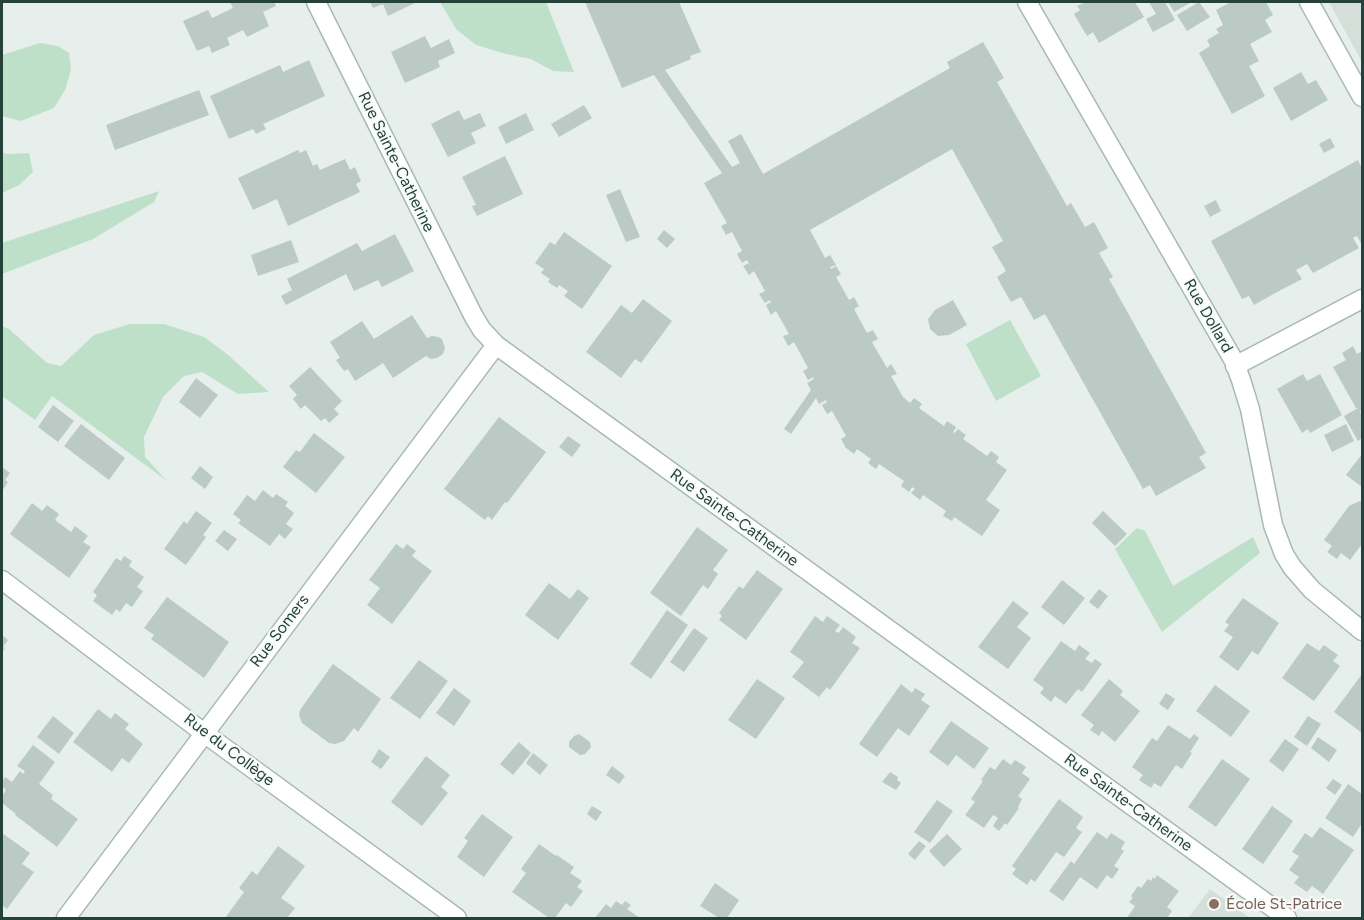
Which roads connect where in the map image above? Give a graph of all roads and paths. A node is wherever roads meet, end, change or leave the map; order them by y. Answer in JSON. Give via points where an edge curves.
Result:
{"nodes":[{"id":1,"x":316,"y":2,"type":"edge"},
{"id":2,"x":1027,"y":2,"type":"edge"},
{"id":3,"x":1309,"y":2,"type":"edge"},
{"id":4,"x":1362,"y":97,"type":"edge"},
{"id":5,"x":1362,"y":299,"type":"edge"},
{"id":6,"x":496,"y":345,"type":"junction"},
{"id":7,"x":1235,"y":366,"type":"junction"},
{"id":8,"x":2,"y":580,"type":"edge"},
{"id":9,"x":1362,"y":631,"type":"edge"},
{"id":10,"x":204,"y":733,"type":"junction"},
{"id":11,"x":66,"y":918,"type":"edge"},
{"id":12,"x":457,"y":918,"type":"edge"},
{"id":13,"x":1287,"y":918,"type":"edge"}],
"edges":[{"from":1,"to":6,"type":"street","name":"Rue Sainte-Catherine","via":[[477,325]]},
{"from":2,"to":7,"type":"street","name":"Rue Dollard"},
{"from":3,"to":4,"type":"street"},
{"from":5,"to":7,"type":"street"},
{"from":6,"to":10,"type":"street","name":"Rue Somers"},
{"from":6,"to":13,"type":"street","name":"Rue Sainte-Catherine"},
{"from":7,"to":9,"type":"street","name":"Rue Dollard","via":[[1250,409],[1273,525],[1284,554],[1312,590]]},
{"from":8,"to":10,"type":"street","name":"Rue du Collège"},
{"from":10,"to":11,"type":"street","name":"Rue Somers"},
{"from":10,"to":12,"type":"street","name":"Rue du Collège"}]}
